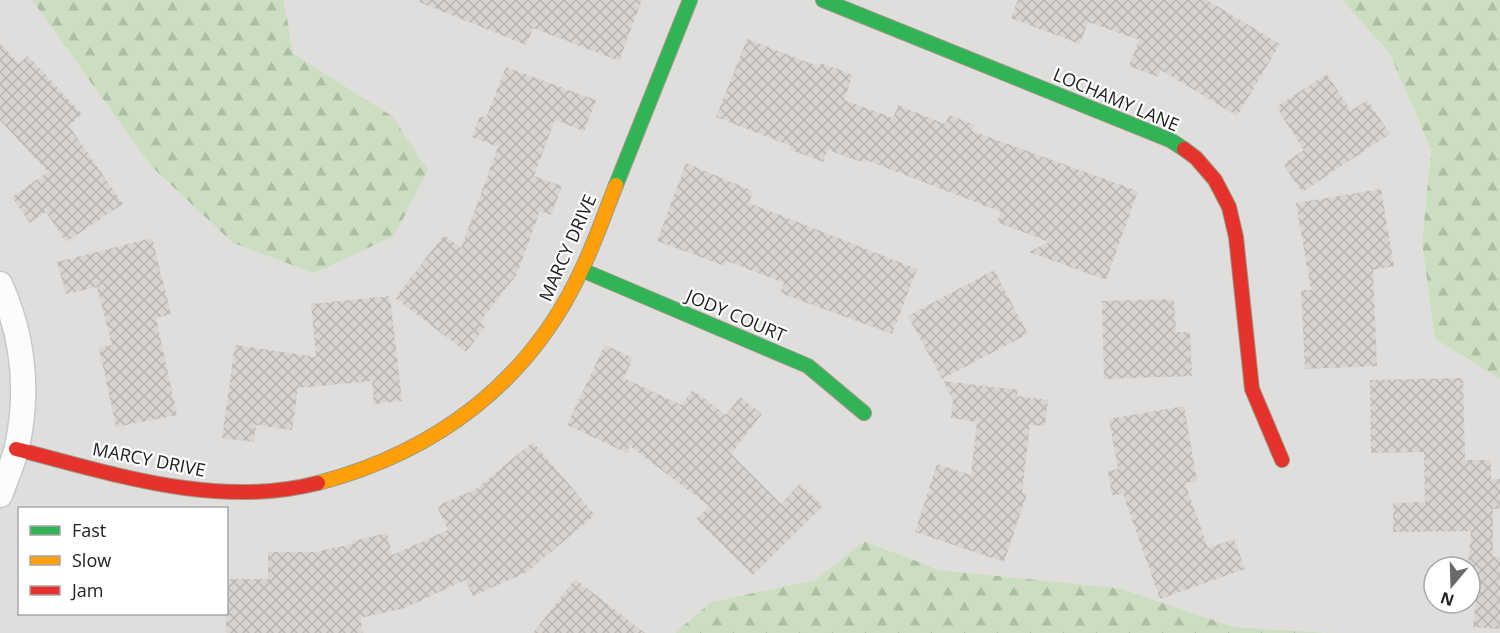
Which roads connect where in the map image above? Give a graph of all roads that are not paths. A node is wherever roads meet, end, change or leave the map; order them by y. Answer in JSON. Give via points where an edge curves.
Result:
{"nodes":[{"id":1,"x":690,"y":0,"type":"edge"},
{"id":2,"x":823,"y":0,"type":"edge"},
{"id":3,"x":582,"y":270,"type":"junction"},
{"id":4,"x":0,"y":284,"type":"edge"},
{"id":5,"x":864,"y":413,"type":"dead end"},
{"id":6,"x":16,"y":449,"type":"junction"},
{"id":7,"x":1282,"y":460,"type":"dead end"},
{"id":8,"x":0,"y":495,"type":"edge"}],
"edges":[{"from":1,"to":3,"type":"street","name":"MARCY DRIVE"},
{"from":2,"to":7,"type":"street","name":"LOCHAMY LANE","via":[[1170,140],[1196,158],[1215,180],[1229,207],[1236,237],[1252,388]]},
{"from":3,"to":5,"type":"street","name":"JODY COURT","via":[[808,366]]},
{"from":3,"to":6,"type":"street","name":"MARCY DRIVE","via":[[560,312],[498,388],[456,423],[365,470],[272,491],[222,492],[172,486]]},
{"from":4,"to":6,"type":"street","via":[[15,324],[23,374]]},
{"from":6,"to":8,"type":"street"}]}
